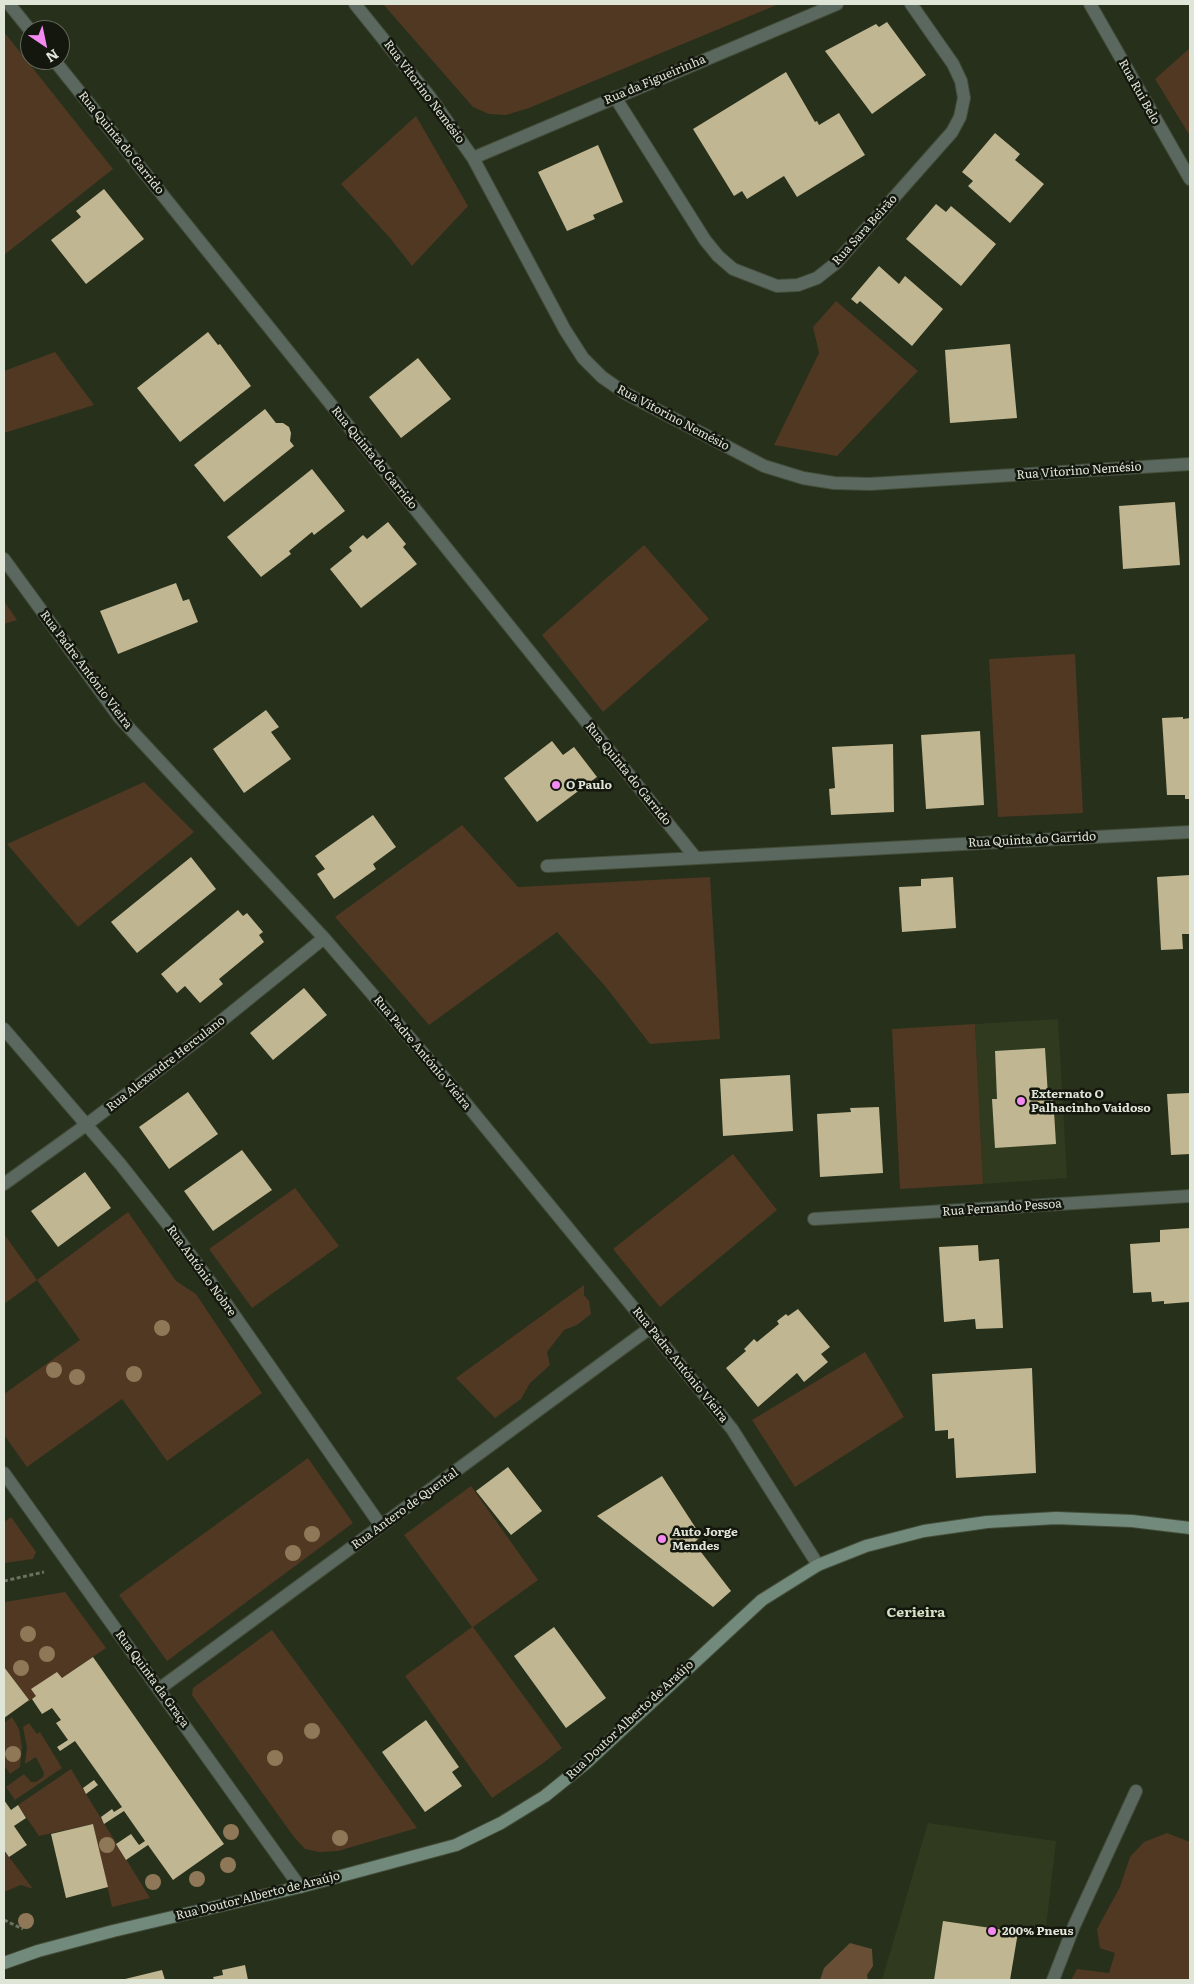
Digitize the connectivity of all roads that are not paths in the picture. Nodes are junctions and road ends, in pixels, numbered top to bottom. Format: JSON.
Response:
{"nodes":[{"id":1,"x":9,"y":4,"type":"edge"},
{"id":2,"x":355,"y":4,"type":"edge"},
{"id":3,"x":837,"y":4,"type":"edge"},
{"id":4,"x":911,"y":4,"type":"edge"},
{"id":5,"x":1090,"y":4,"type":"edge"},
{"id":6,"x":22,"y":20,"type":"edge"},
{"id":7,"x":62,"y":70,"type":"edge"},
{"id":8,"x":615,"y":97,"type":"junction"},
{"id":9,"x":473,"y":158,"type":"junction"},
{"id":10,"x":1190,"y":179,"type":"edge"},
{"id":11,"x":1190,"y":464,"type":"edge"},
{"id":12,"x":4,"y":559,"type":"edge"},
{"id":13,"x":1190,"y":832,"type":"edge"},
{"id":14,"x":695,"y":857,"type":"junction"},
{"id":15,"x":547,"y":866,"type":"dead end"},
{"id":16,"x":324,"y":938,"type":"junction"},
{"id":17,"x":4,"y":1029,"type":"edge"},
{"id":18,"x":86,"y":1125,"type":"junction"},
{"id":19,"x":4,"y":1184,"type":"edge"},
{"id":20,"x":1190,"y":1196,"type":"edge"},
{"id":21,"x":814,"y":1219,"type":"dead end"},
{"id":22,"x":650,"y":1328,"type":"junction"},
{"id":23,"x":4,"y":1473,"type":"edge"},
{"id":24,"x":381,"y":1526,"type":"junction"},
{"id":25,"x":1190,"y":1528,"type":"edge"},
{"id":26,"x":818,"y":1565,"type":"junction"},
{"id":27,"x":159,"y":1689,"type":"junction"},
{"id":28,"x":1136,"y":1791,"type":"dead end"},
{"id":29,"x":300,"y":1887,"type":"junction"},
{"id":30,"x":4,"y":1963,"type":"edge"},
{"id":31,"x":1053,"y":1980,"type":"edge"}],
"edges":[{"from":1,"to":6,"type":"street"},
{"from":2,"to":9,"type":"street","name":"Rua Vitorino Nemésio"},
{"from":3,"to":8,"type":"street","name":"Rua da Figueirinha"},
{"from":4,"to":8,"type":"street","name":"Rua Sara Beirão"},
{"from":5,"to":10,"type":"street","name":"Rua Rui Belo"},
{"from":7,"to":14,"type":"street","name":"Rua Quinta do Garrido"},
{"from":8,"to":9,"type":"street","name":"Rua da Figueirinha"},
{"from":9,"to":11,"type":"street","name":"Rua Vitorino Nemésio"},
{"from":12,"to":16,"type":"street","name":"Rua Padre António Vieira"},
{"from":13,"to":14,"type":"street","name":"Rua Quinta do Garrido"},
{"from":14,"to":15,"type":"street","name":"Rua Quinta do Garrido"},
{"from":16,"to":18,"type":"street","name":"Rua Alexandre Herculano"},
{"from":16,"to":22,"type":"street","name":"Rua Padre António Vieira"},
{"from":17,"to":18,"type":"street","name":"Rua António Nobre"},
{"from":18,"to":19,"type":"street","name":"Rua Alexandre Herculano"},
{"from":18,"to":24,"type":"street","name":"Rua António Nobre"},
{"from":20,"to":21,"type":"street","name":"Rua Fernando Pessoa"},
{"from":22,"to":24,"type":"street","name":"Rua Antero de Quental"},
{"from":22,"to":26,"type":"street","name":"Rua Padre António Vieira"},
{"from":23,"to":27,"type":"street","name":"Rua Quinta da Graça"},
{"from":24,"to":27,"type":"street","name":"Rua Antero de Quental"},
{"from":25,"to":26,"type":"main road","name":"Rua Doutor Alberto de Araújo"},
{"from":26,"to":29,"type":"main road","name":"Rua Doutor Alberto de Araújo"},
{"from":27,"to":29,"type":"street","name":"Rua Quinta da Graça"},
{"from":28,"to":31,"type":"street"},
{"from":29,"to":30,"type":"main road","name":"Rua Doutor Alberto de Araújo"}]}
